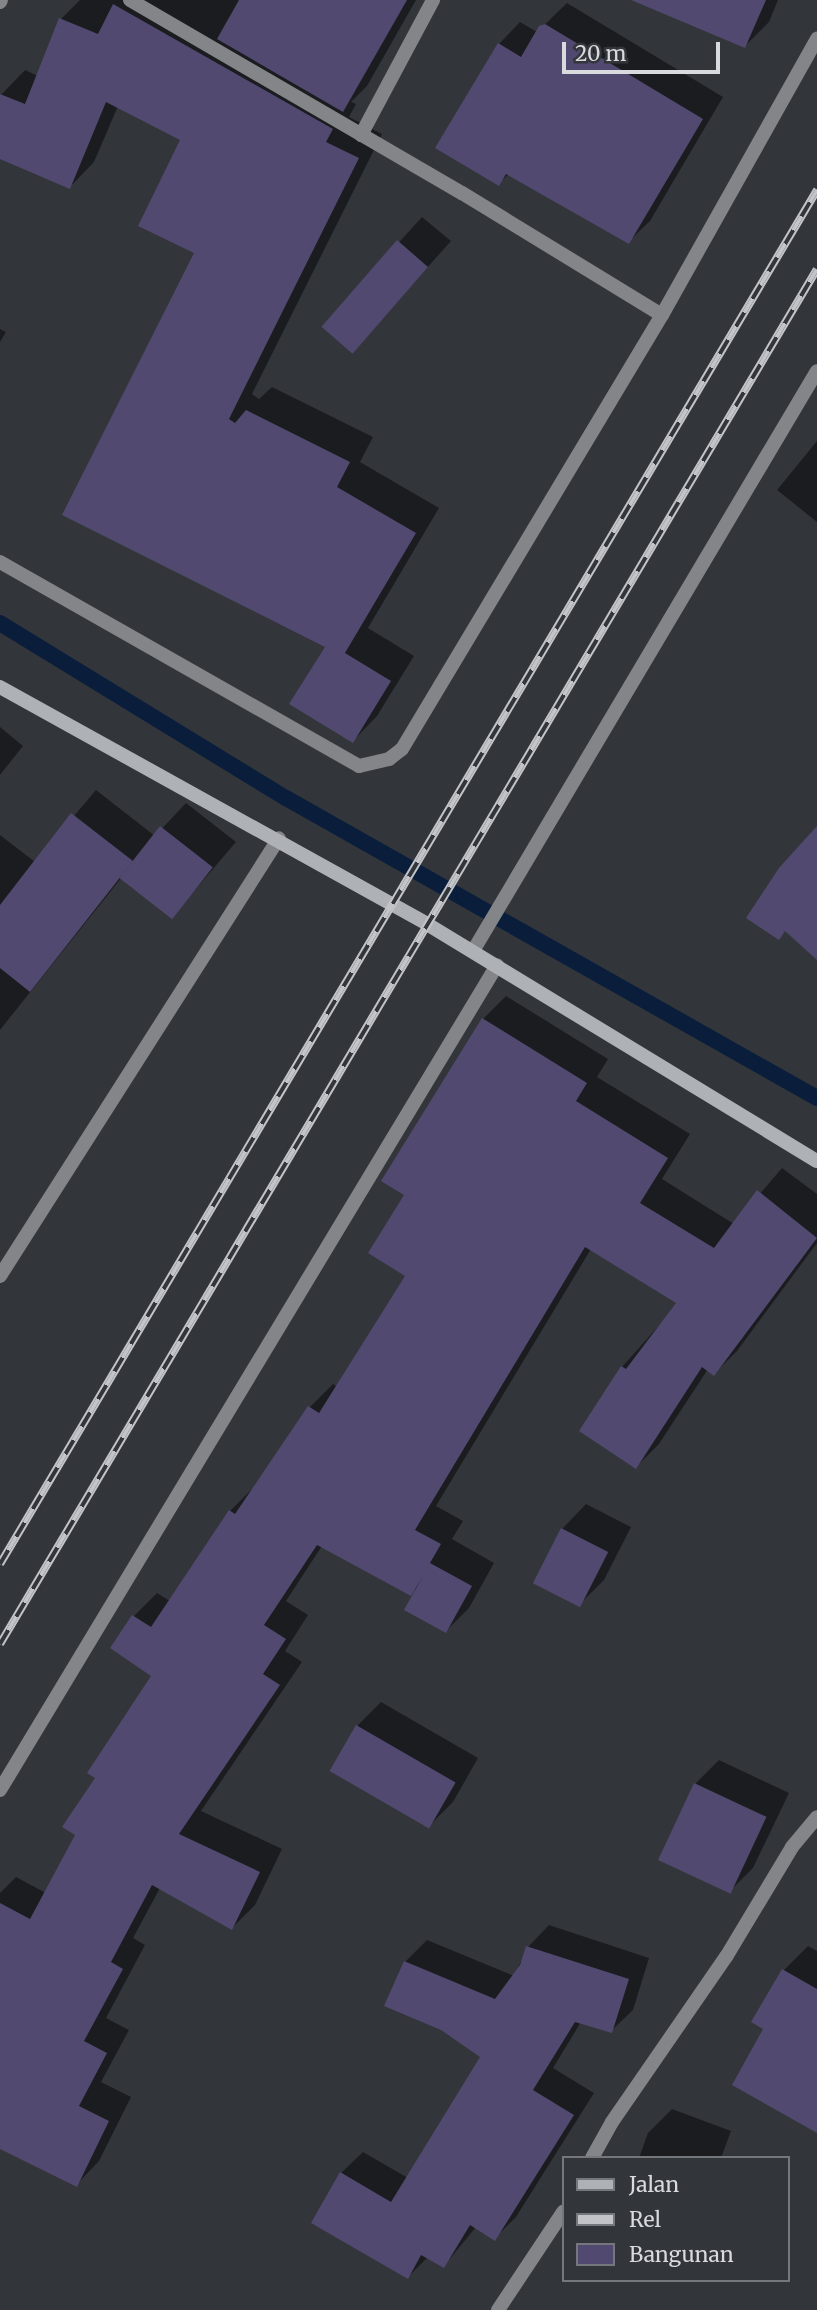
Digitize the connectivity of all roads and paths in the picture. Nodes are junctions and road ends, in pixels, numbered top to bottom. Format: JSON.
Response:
{"nodes":[{"id":1,"x":130,"y":0,"type":"edge"},
{"id":2,"x":433,"y":0,"type":"edge"},
{"id":3,"x":817,"y":39,"type":"edge"},
{"id":4,"x":361,"y":135,"type":"junction"},
{"id":5,"x":662,"y":315,"type":"junction"},
{"id":6,"x":817,"y":371,"type":"edge"},
{"id":7,"x":0,"y":562,"type":"edge"},
{"id":8,"x":0,"y":687,"type":"edge"},
{"id":9,"x":279,"y":838,"type":"junction"},
{"id":10,"x":473,"y":951,"type":"junction"},
{"id":11,"x":497,"y":965,"type":"junction"},
{"id":12,"x":817,"y":1161,"type":"edge"},
{"id":13,"x":0,"y":1276,"type":"edge"},
{"id":14,"x":0,"y":1790,"type":"edge"},
{"id":15,"x":817,"y":1817,"type":"edge"},
{"id":16,"x":593,"y":2156,"type":"edge"},
{"id":17,"x":562,"y":2214,"type":"edge"},
{"id":18,"x":498,"y":2310,"type":"edge"}],
"edges":[{"from":1,"to":4,"type":"street"},
{"from":2,"to":4,"type":"street"},
{"from":3,"to":5,"type":"street"},
{"from":4,"to":5,"type":"street"},
{"from":5,"to":7,"type":"street"},
{"from":6,"to":10,"type":"street"},
{"from":8,"to":9,"type":"main road"},
{"from":9,"to":10,"type":"main road"},
{"from":9,"to":13,"type":"street"},
{"from":10,"to":11,"type":"main road"},
{"from":11,"to":12,"type":"main road"},
{"from":11,"to":14,"type":"street"},
{"from":15,"to":16,"type":"street"},
{"from":17,"to":18,"type":"street"}]}
